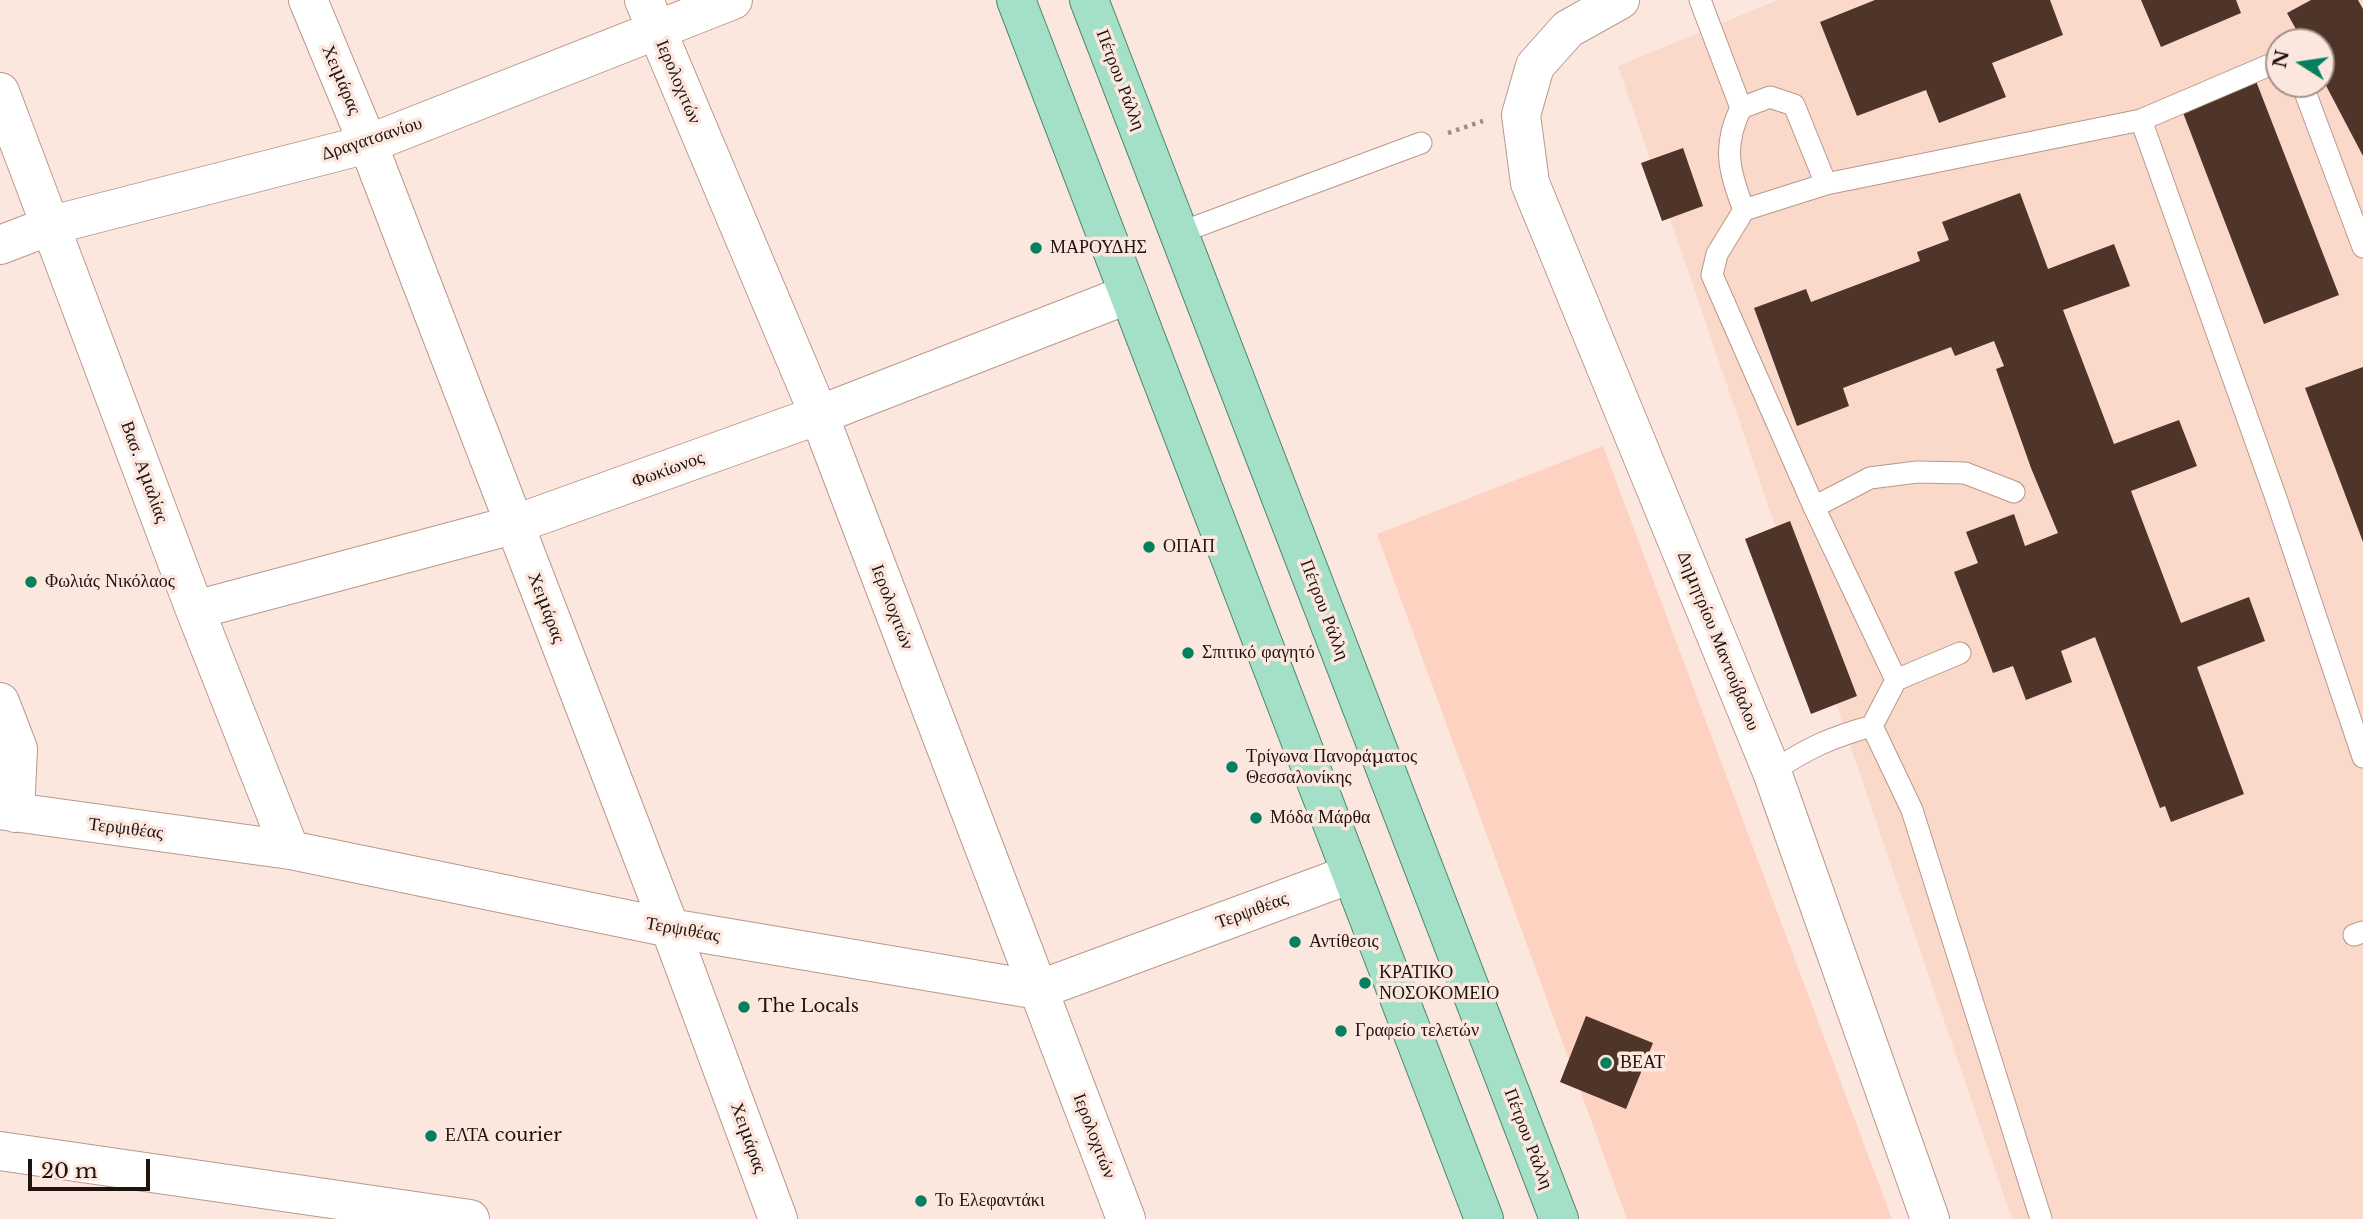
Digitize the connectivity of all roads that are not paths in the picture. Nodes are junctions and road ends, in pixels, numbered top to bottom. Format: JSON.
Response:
{"nodes":[{"id":1,"x":308,"y":0,"type":"edge"},
{"id":2,"x":733,"y":0,"type":"edge"},
{"id":3,"x":1016,"y":0,"type":"edge"},
{"id":4,"x":1089,"y":0,"type":"edge"},
{"id":5,"x":1620,"y":0,"type":"edge"},
{"id":6,"x":1700,"y":0,"type":"edge"},
{"id":7,"x":650,"y":15,"type":"edge"},
{"id":8,"x":2265,"y":67,"type":"edge"},
{"id":9,"x":0,"y":92,"type":"edge"},
{"id":10,"x":2307,"y":98,"type":"edge"},
{"id":11,"x":1741,"y":108,"type":"junction"},
{"id":12,"x":2141,"y":120,"type":"junction"},
{"id":13,"x":1421,"y":143,"type":"dead end"},
{"id":14,"x":368,"y":144,"type":"junction"},
{"id":15,"x":1826,"y":184,"type":"junction"},
{"id":16,"x":1744,"y":210,"type":"junction"},
{"id":17,"x":52,"y":225,"type":"junction"},
{"id":18,"x":1179,"y":233,"type":"junction"},
{"id":19,"x":0,"y":245,"type":"edge"},
{"id":20,"x":2363,"y":247,"type":"edge"},
{"id":21,"x":1129,"y":294,"type":"junction"},
{"id":22,"x":819,"y":415,"type":"junction"},
{"id":23,"x":2014,"y":492,"type":"dead end"},
{"id":24,"x":1814,"y":507,"type":"junction"},
{"id":25,"x":513,"y":525,"type":"junction"},
{"id":26,"x":195,"y":610,"type":"junction"},
{"id":27,"x":1960,"y":653,"type":"dead end"},
{"id":28,"x":1896,"y":680,"type":"junction"},
{"id":29,"x":0,"y":702,"type":"edge"},
{"id":30,"x":1872,"y":726,"type":"junction"},
{"id":31,"x":2363,"y":757,"type":"edge"},
{"id":32,"x":1772,"y":772,"type":"junction"},
{"id":33,"x":7,"y":812,"type":"edge"},
{"id":34,"x":290,"y":850,"type":"junction"},
{"id":35,"x":1352,"y":874,"type":"junction"},
{"id":36,"x":670,"y":928,"type":"junction"},
{"id":37,"x":1038,"y":990,"type":"junction"},
{"id":38,"x":0,"y":1151,"type":"edge"},
{"id":39,"x":470,"y":1219,"type":"edge"},
{"id":40,"x":778,"y":1219,"type":"edge"},
{"id":41,"x":1126,"y":1219,"type":"edge"},
{"id":42,"x":1483,"y":1219,"type":"edge"},
{"id":43,"x":1559,"y":1219,"type":"edge"},
{"id":44,"x":1930,"y":1219,"type":"edge"},
{"id":45,"x":2041,"y":1219,"type":"edge"}],
"edges":[{"from":1,"to":14,"type":"street","name":"Χειμάρας"},
{"from":2,"to":7,"type":"street","name":"Δραγατσανίου"},
{"from":3,"to":21,"type":"main road"},
{"from":4,"to":18,"type":"main road","name":"Πέτρου Ράλλη"},
{"from":5,"to":32,"type":"street","name":"Δημητρίου Μαντούβαλου"},
{"from":6,"to":11,"type":"lane"},
{"from":7,"to":14,"type":"street","name":"Δραγατσανίου"},
{"from":7,"to":22,"type":"street","name":"Ιερολοχιτών"},
{"from":8,"to":12,"type":"lane"},
{"from":9,"to":17,"type":"street","name":"Βασ. Αμαλίας"},
{"from":10,"to":20,"type":"lane"},
{"from":11,"to":15,"type":"lane"},
{"from":11,"to":16,"type":"lane"},
{"from":12,"to":15,"type":"lane"},
{"from":12,"to":31,"type":"lane"},
{"from":13,"to":18,"type":"lane"},
{"from":14,"to":17,"type":"street","name":"Δραγατσανίου"},
{"from":14,"to":25,"type":"street","name":"Χειμάρας"},
{"from":15,"to":16,"type":"lane"},
{"from":16,"to":24,"type":"lane"},
{"from":17,"to":19,"type":"street","name":"Δραγατσανίου"},
{"from":17,"to":26,"type":"street","name":"Βασ. Αμαλίας"},
{"from":18,"to":43,"type":"main road","name":"Πέτρου Ράλλη"},
{"from":21,"to":22,"type":"street","name":"Φωκίωνος"},
{"from":21,"to":35,"type":"main road"},
{"from":22,"to":25,"type":"street","name":"Φωκίωνος"},
{"from":22,"to":37,"type":"street","name":"Ιερολοχιτών"},
{"from":23,"to":24,"type":"lane"},
{"from":24,"to":28,"type":"lane"},
{"from":25,"to":26,"type":"street","name":"Φωκίωνος"},
{"from":25,"to":36,"type":"street","name":"Χειμάρας"},
{"from":26,"to":34,"type":"street","name":"Βασ. Αμαλίας"},
{"from":27,"to":28,"type":"lane"},
{"from":28,"to":30,"type":"lane"},
{"from":29,"to":33,"type":"street"},
{"from":30,"to":32,"type":"lane"},
{"from":30,"to":45,"type":"lane"},
{"from":32,"to":44,"type":"street","name":"Δημητρίου Μαντούβαλου"},
{"from":33,"to":34,"type":"street","name":"Τερψιθέας"},
{"from":34,"to":36,"type":"street","name":"Τερψιθέας"},
{"from":35,"to":37,"type":"street","name":"Τερψιθέας"},
{"from":35,"to":42,"type":"main road"},
{"from":36,"to":37,"type":"street","name":"Τερψιθέας"},
{"from":36,"to":40,"type":"street","name":"Χειμάρας"},
{"from":37,"to":41,"type":"street","name":"Ιερολοχιτών"},
{"from":38,"to":39,"type":"street"}]}
